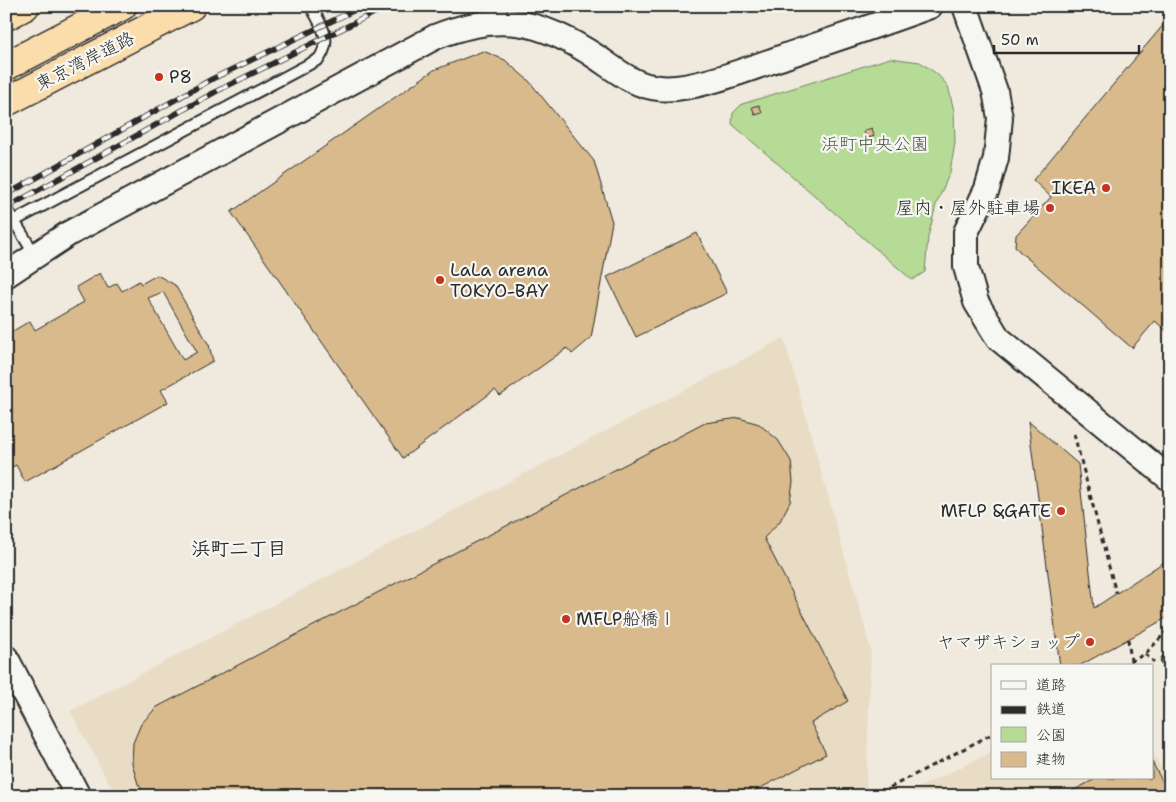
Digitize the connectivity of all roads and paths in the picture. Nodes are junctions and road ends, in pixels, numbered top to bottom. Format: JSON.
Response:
{"nodes":[{"id":1,"x":25,"y":6,"type":"edge"},
{"id":2,"x":122,"y":6,"type":"edge"},
{"id":3,"x":191,"y":6,"type":"edge"},
{"id":4,"x":312,"y":6,"type":"edge"},
{"id":5,"x":930,"y":6,"type":"edge"},
{"id":6,"x":965,"y":6,"type":"edge"},
{"id":7,"x":6,"y":16,"type":"edge"},
{"id":8,"x":6,"y":66,"type":"edge"},
{"id":9,"x":6,"y":102,"type":"edge"},
{"id":10,"x":6,"y":208,"type":"edge"},
{"id":11,"x":14,"y":221,"type":"junction"},
{"id":12,"x":35,"y":255,"type":"junction"},
{"id":13,"x":6,"y":275,"type":"edge"},
{"id":14,"x":1074,"y":434,"type":"dead end"},
{"id":15,"x":1170,"y":479,"type":"edge"},
{"id":16,"x":1116,"y":593,"type":"dead end"},
{"id":17,"x":1170,"y":628,"type":"edge"},
{"id":18,"x":1128,"y":639,"type":"dead end"},
{"id":19,"x":6,"y":658,"type":"edge"},
{"id":20,"x":1131,"y":661,"type":"junction"},
{"id":21,"x":1126,"y":664,"type":"edge"},
{"id":22,"x":991,"y":735,"type":"edge"},
{"id":23,"x":78,"y":796,"type":"edge"},
{"id":24,"x":874,"y":796,"type":"edge"}],
"edges":[{"from":1,"to":7,"type":"highway"},
{"from":2,"to":8,"type":"highway"},
{"from":3,"to":9,"type":"highway","name":"東京湾岸道路"},
{"from":4,"to":11,"type":"lane"},
{"from":5,"to":12,"type":"street"},
{"from":6,"to":15,"type":"street"},
{"from":10,"to":11,"type":"lane"},
{"from":11,"to":12,"type":"lane"},
{"from":12,"to":13,"type":"street"},
{"from":14,"to":16,"type":"path"},
{"from":17,"to":20,"type":"path"},
{"from":18,"to":20,"type":"path"},
{"from":19,"to":23,"type":"street"},
{"from":20,"to":21,"type":"path"},
{"from":22,"to":24,"type":"path"}]}
